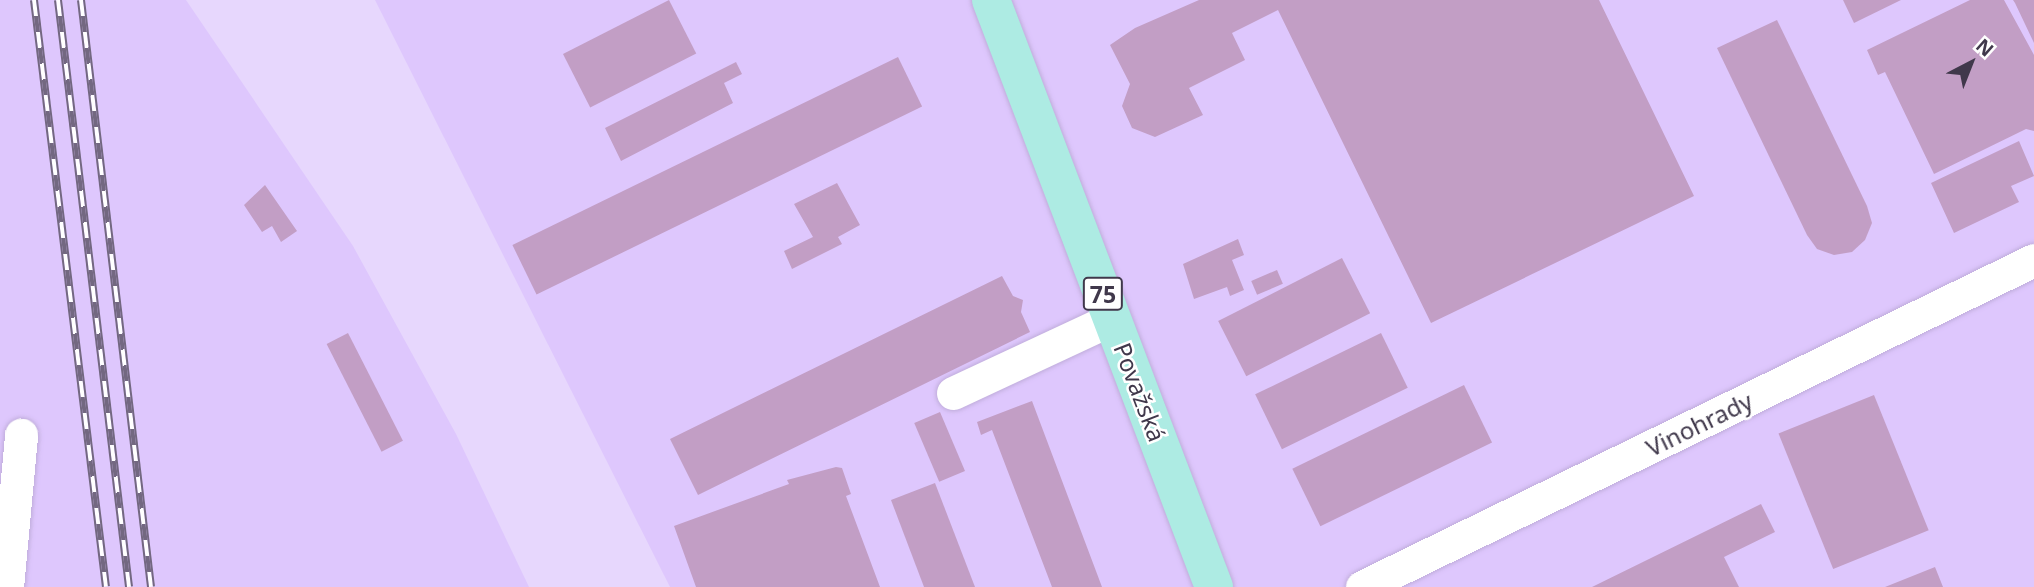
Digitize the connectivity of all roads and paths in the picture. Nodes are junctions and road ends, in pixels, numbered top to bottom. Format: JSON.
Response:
{"nodes":[{"id":1,"x":992,"y":0,"type":"edge"},
{"id":2,"x":2034,"y":260,"type":"edge"},
{"id":3,"x":1112,"y":319,"type":"junction"},
{"id":4,"x":953,"y":393,"type":"dead end"},
{"id":5,"x":21,"y":435,"type":"dead end"},
{"id":6,"x":7,"y":587,"type":"edge"},
{"id":7,"x":1214,"y":587,"type":"edge"},
{"id":8,"x":1363,"y":587,"type":"edge"}],
"edges":[{"from":1,"to":3,"type":"main road","name":"Považská","number":"75"},
{"from":2,"to":8,"type":"street","name":"Vinohrady"},
{"from":3,"to":4,"type":"street"},
{"from":3,"to":7,"type":"main road","name":"Považská","number":"75"},
{"from":5,"to":6,"type":"street"}]}
